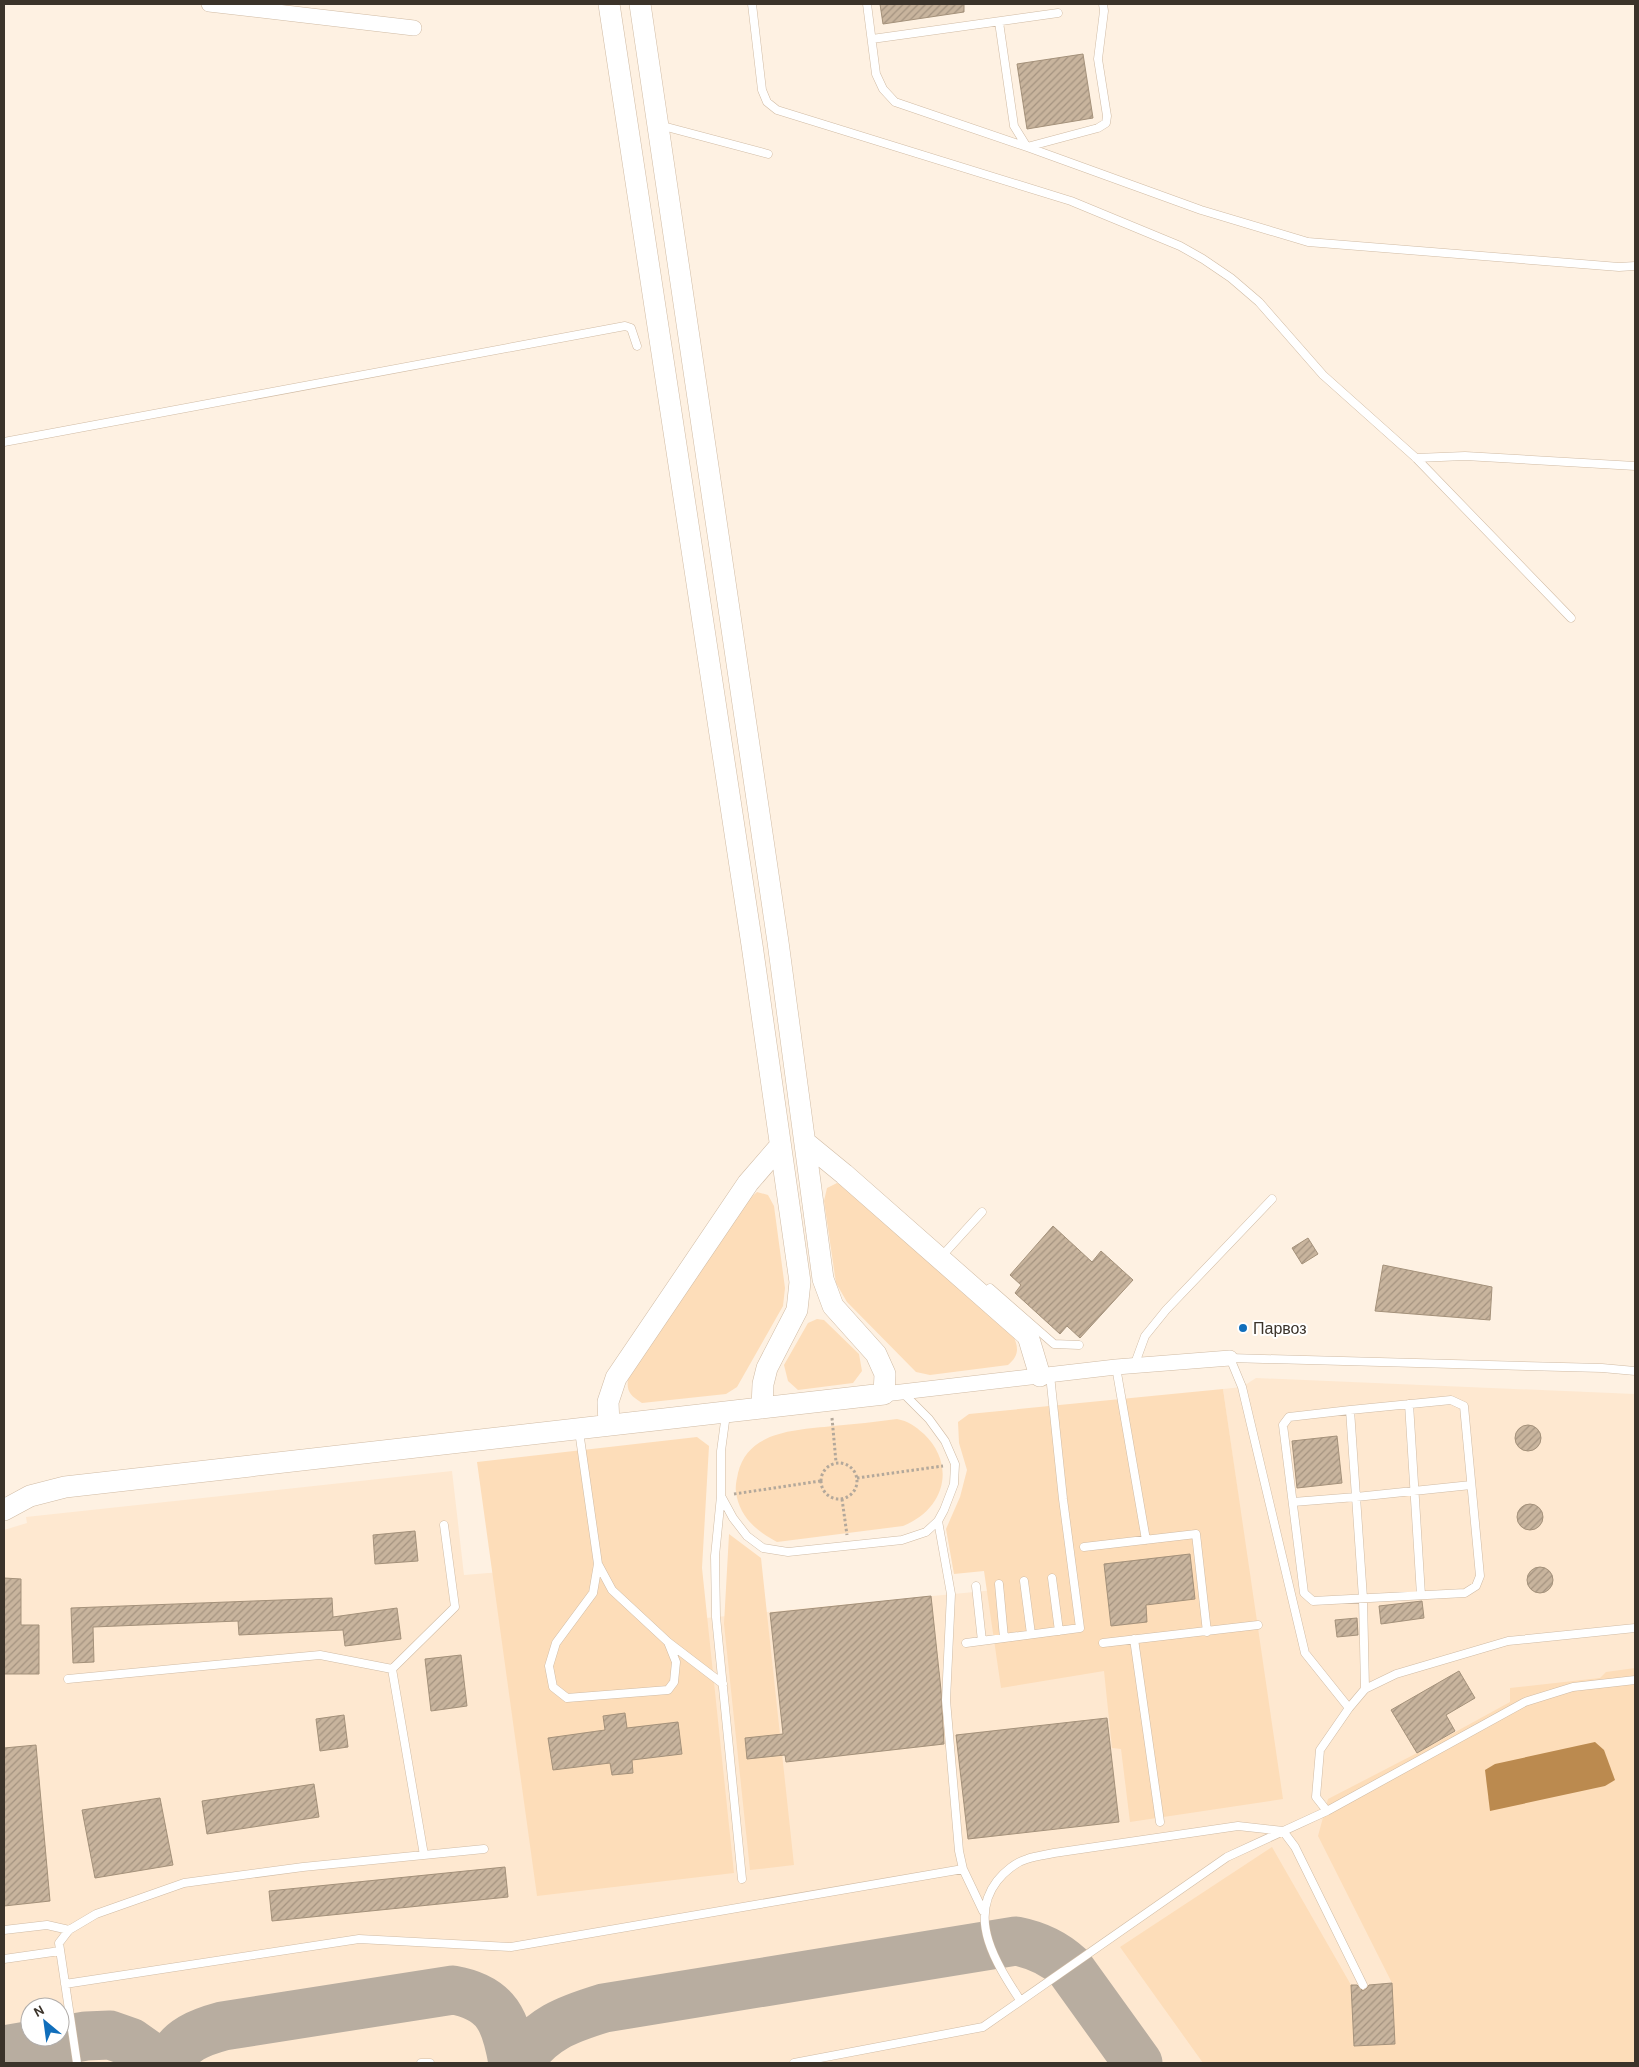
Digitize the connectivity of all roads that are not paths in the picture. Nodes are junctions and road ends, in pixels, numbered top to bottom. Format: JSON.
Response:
{"nodes":[{"id":1,"x":209,"y":4,"type":"edge"},
{"id":2,"x":609,"y":4,"type":"edge"},
{"id":3,"x":640,"y":4,"type":"edge"},
{"id":4,"x":752,"y":4,"type":"edge"},
{"id":5,"x":867,"y":4,"type":"edge"},
{"id":6,"x":1103,"y":4,"type":"edge"},
{"id":7,"x":1058,"y":14,"type":"dead end"},
{"id":8,"x":999,"y":22,"type":"junction"},
{"id":9,"x":414,"y":28,"type":"dead end"},
{"id":10,"x":872,"y":39,"type":"junction"},
{"id":11,"x":657,"y":124,"type":"junction"},
{"id":12,"x":1027,"y":147,"type":"junction"},
{"id":13,"x":768,"y":154,"type":"dead end"},
{"id":14,"x":1635,"y":266,"type":"edge"},
{"id":15,"x":637,"y":346,"type":"dead end"},
{"id":16,"x":4,"y":442,"type":"edge"},
{"id":17,"x":1416,"y":458,"type":"junction"},
{"id":18,"x":1635,"y":466,"type":"edge"},
{"id":19,"x":1571,"y":618,"type":"dead end"},
{"id":20,"x":805,"y":1142,"type":"junction"},
{"id":21,"x":780,"y":1146,"type":"junction"},
{"id":22,"x":1272,"y":1199,"type":"dead end"},
{"id":23,"x":982,"y":1212,"type":"dead end"},
{"id":24,"x":940,"y":1258,"type":"junction"},
{"id":25,"x":982,"y":1281,"type":"dead end"},
{"id":26,"x":1080,"y":1345,"type":"dead end"},
{"id":27,"x":1230,"y":1358,"type":"junction"},
{"id":28,"x":1134,"y":1366,"type":"junction"},
{"id":29,"x":1116,"y":1367,"type":"junction"},
{"id":30,"x":1635,"y":1371,"type":"edge"},
{"id":31,"x":1045,"y":1375,"type":"junction"},
{"id":32,"x":893,"y":1393,"type":"junction"},
{"id":33,"x":1409,"y":1404,"type":"junction"},
{"id":34,"x":762,"y":1408,"type":"junction"},
{"id":35,"x":1350,"y":1410,"type":"junction"},
{"id":36,"x":726,"y":1412,"type":"junction"},
{"id":37,"x":609,"y":1425,"type":"junction"},
{"id":38,"x":579,"y":1429,"type":"junction"},
{"id":39,"x":1471,"y":1485,"type":"junction"},
{"id":40,"x":1415,"y":1491,"type":"junction"},
{"id":41,"x":721,"y":1496,"type":"junction"},
{"id":42,"x":1356,"y":1497,"type":"junction"},
{"id":43,"x":1293,"y":1502,"type":"junction"},
{"id":44,"x":4,"y":1510,"type":"edge"},
{"id":45,"x":938,"y":1521,"type":"junction"},
{"id":46,"x":444,"y":1525,"type":"dead end"},
{"id":47,"x":1146,"y":1540,"type":"junction"},
{"id":48,"x":1084,"y":1547,"type":"dead end"},
{"id":49,"x":598,"y":1564,"type":"junction"},
{"id":50,"x":1052,"y":1578,"type":"dead end"},
{"id":51,"x":1024,"y":1581,"type":"dead end"},
{"id":52,"x":999,"y":1584,"type":"dead end"},
{"id":53,"x":976,"y":1586,"type":"dead end"},
{"id":54,"x":1421,"y":1595,"type":"junction"},
{"id":55,"x":1364,"y":1598,"type":"junction"},
{"id":56,"x":1258,"y":1625,"type":"dead end"},
{"id":57,"x":1635,"y":1628,"type":"edge"},
{"id":58,"x":1059,"y":1631,"type":"junction"},
{"id":59,"x":1208,"y":1632,"type":"junction"},
{"id":60,"x":1031,"y":1634,"type":"junction"},
{"id":61,"x":1004,"y":1638,"type":"junction"},
{"id":62,"x":1134,"y":1639,"type":"junction"},
{"id":63,"x":982,"y":1640,"type":"junction"},
{"id":64,"x":668,"y":1642,"type":"junction"},
{"id":65,"x":966,"y":1643,"type":"dead end"},
{"id":66,"x":1103,"y":1643,"type":"dead end"},
{"id":67,"x":392,"y":1669,"type":"junction"},
{"id":68,"x":68,"y":1678,"type":"dead end"},
{"id":69,"x":1635,"y":1680,"type":"edge"},
{"id":70,"x":723,"y":1684,"type":"junction"},
{"id":71,"x":1365,"y":1689,"type":"junction"},
{"id":72,"x":1349,"y":1708,"type":"junction"},
{"id":73,"x":1327,"y":1811,"type":"junction"},
{"id":74,"x":1160,"y":1822,"type":"dead end"},
{"id":75,"x":1283,"y":1831,"type":"junction"},
{"id":76,"x":484,"y":1849,"type":"dead end"},
{"id":77,"x":424,"y":1855,"type":"junction"},
{"id":78,"x":963,"y":1869,"type":"junction"},
{"id":79,"x":742,"y":1879,"type":"dead end"},
{"id":80,"x":983,"y":1911,"type":"junction"},
{"id":81,"x":4,"y":1930,"type":"edge"},
{"id":82,"x":69,"y":1930,"type":"junction"},
{"id":83,"x":60,"y":1951,"type":"junction"},
{"id":84,"x":4,"y":1959,"type":"edge"},
{"id":85,"x":65,"y":1984,"type":"junction"},
{"id":86,"x":1363,"y":1985,"type":"dead end"},
{"id":87,"x":1020,"y":2000,"type":"junction"},
{"id":88,"x":77,"y":2063,"type":"edge"},
{"id":89,"x":421,"y":2063,"type":"edge"},
{"id":90,"x":430,"y":2063,"type":"edge"},
{"id":91,"x":794,"y":2063,"type":"edge"}],
"edges":[{"from":1,"to":9,"type":"street"},
{"from":2,"to":21,"type":"street"},
{"from":3,"to":11,"type":"street"},
{"from":4,"to":17,"type":"lane"},
{"from":5,"to":10,"type":"lane"},
{"from":6,"to":12,"type":"lane"},
{"from":7,"to":8,"type":"lane"},
{"from":8,"to":10,"type":"lane"},
{"from":8,"to":12,"type":"lane"},
{"from":10,"to":12,"type":"lane"},
{"from":11,"to":13,"type":"lane"},
{"from":11,"to":20,"type":"street"},
{"from":12,"to":14,"type":"lane"},
{"from":15,"to":16,"type":"lane"},
{"from":17,"to":18,"type":"lane"},
{"from":17,"to":19,"type":"lane"},
{"from":20,"to":24,"type":"street"},
{"from":20,"to":32,"type":"street"},
{"from":21,"to":34,"type":"street"},
{"from":21,"to":37,"type":"street"},
{"from":22,"to":28,"type":"lane"},
{"from":23,"to":24,"type":"lane"},
{"from":24,"to":31,"type":"street"},
{"from":25,"to":26,"type":"lane"},
{"from":27,"to":28,"type":"street"},
{"from":27,"to":30,"type":"lane"},
{"from":27,"to":72,"type":"lane"},
{"from":28,"to":29,"type":"street"},
{"from":29,"to":31,"type":"street"},
{"from":29,"to":47,"type":"lane"},
{"from":31,"to":32,"type":"street"},
{"from":31,"to":58,"type":"lane"},
{"from":32,"to":34,"type":"street"},
{"from":32,"to":45,"type":"lane"},
{"from":33,"to":35,"type":"lane"},
{"from":33,"to":39,"type":"lane"},
{"from":33,"to":40,"type":"lane"},
{"from":34,"to":36,"type":"street"},
{"from":35,"to":42,"type":"lane"},
{"from":35,"to":43,"type":"lane"},
{"from":36,"to":37,"type":"street"},
{"from":36,"to":41,"type":"lane"},
{"from":37,"to":38,"type":"street"},
{"from":38,"to":44,"type":"street"},
{"from":38,"to":49,"type":"lane"},
{"from":39,"to":40,"type":"lane"},
{"from":39,"to":54,"type":"lane"},
{"from":40,"to":42,"type":"lane"},
{"from":40,"to":54,"type":"lane"},
{"from":41,"to":45,"type":"lane"},
{"from":41,"to":70,"type":"lane"},
{"from":42,"to":43,"type":"lane"},
{"from":42,"to":55,"type":"lane"},
{"from":43,"to":55,"type":"lane"},
{"from":45,"to":78,"type":"lane"},
{"from":46,"to":67,"type":"lane"},
{"from":47,"to":48,"type":"lane"},
{"from":47,"to":59,"type":"lane"},
{"from":49,"to":64,"type":"lane"},
{"from":49,"to":64,"type":"lane"},
{"from":50,"to":58,"type":"lane"},
{"from":51,"to":60,"type":"lane"},
{"from":52,"to":61,"type":"lane"},
{"from":53,"to":63,"type":"lane"},
{"from":54,"to":55,"type":"lane"},
{"from":55,"to":71,"type":"lane"},
{"from":56,"to":59,"type":"lane"},
{"from":57,"to":71,"type":"lane"},
{"from":58,"to":60,"type":"lane"},
{"from":59,"to":62,"type":"lane"},
{"from":60,"to":61,"type":"lane"},
{"from":61,"to":63,"type":"lane"},
{"from":62,"to":66,"type":"lane"},
{"from":62,"to":74,"type":"lane"},
{"from":63,"to":65,"type":"lane"},
{"from":64,"to":70,"type":"lane"},
{"from":67,"to":68,"type":"lane"},
{"from":67,"to":77,"type":"lane"},
{"from":69,"to":73,"type":"lane"},
{"from":70,"to":79,"type":"lane"},
{"from":71,"to":72,"type":"lane"},
{"from":72,"to":73,"type":"lane"},
{"from":73,"to":75,"type":"lane"},
{"from":75,"to":80,"type":"lane"},
{"from":75,"to":86,"type":"lane"},
{"from":75,"to":87,"type":"lane"},
{"from":76,"to":77,"type":"lane"},
{"from":77,"to":82,"type":"lane"},
{"from":78,"to":80,"type":"lane"},
{"from":78,"to":85,"type":"lane"},
{"from":80,"to":87,"type":"lane"},
{"from":81,"to":82,"type":"lane"},
{"from":82,"to":83,"type":"lane"},
{"from":83,"to":84,"type":"lane"},
{"from":83,"to":85,"type":"lane"},
{"from":85,"to":88,"type":"lane"},
{"from":87,"to":91,"type":"lane"},
{"from":89,"to":90,"type":"lane"}]}
